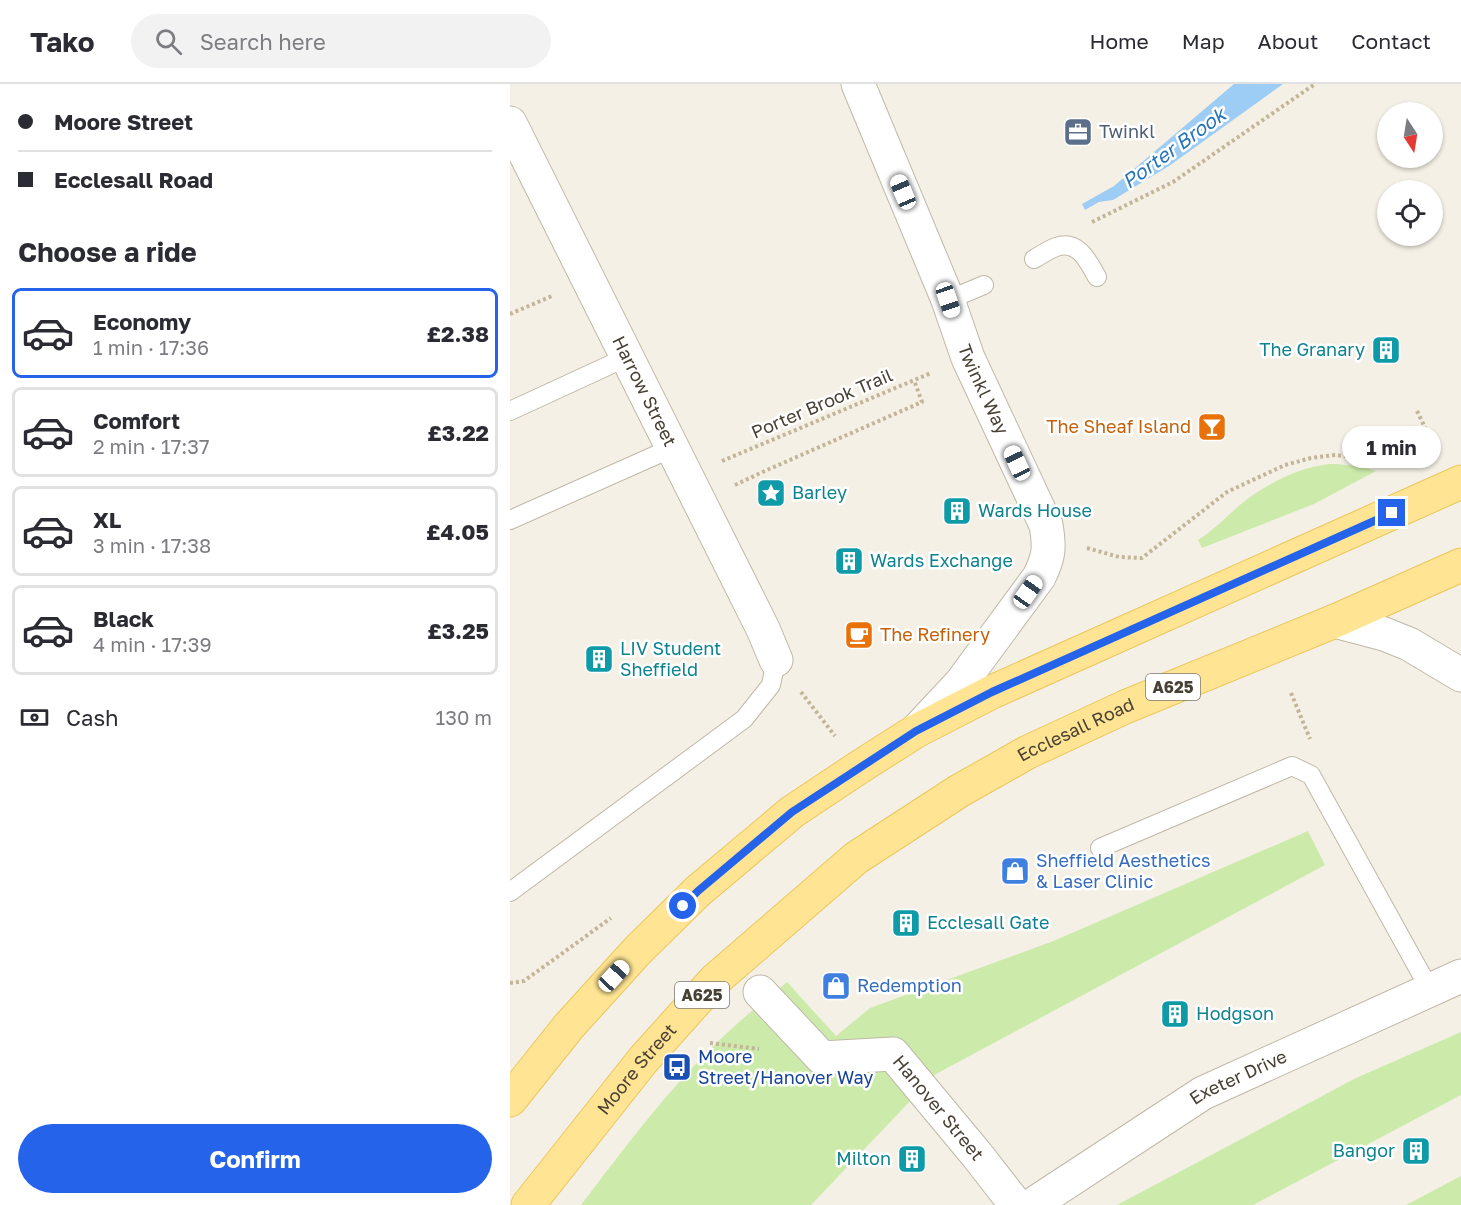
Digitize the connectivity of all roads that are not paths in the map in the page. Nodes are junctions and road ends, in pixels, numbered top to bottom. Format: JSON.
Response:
{"nodes":[{"id":1,"x":858,"y":84,"type":"edge"},
{"id":2,"x":510,"y":123,"type":"edge"},
{"id":3,"x":1035,"y":259,"type":"dead end"},
{"id":4,"x":1097,"y":277,"type":"dead end"},
{"id":5,"x":984,"y":285,"type":"dead end"},
{"id":6,"x":948,"y":300,"type":"junction"},
{"id":7,"x":627,"y":357,"type":"junction"},
{"id":8,"x":510,"y":411,"type":"edge"},
{"id":9,"x":679,"y":462,"type":"junction"},
{"id":10,"x":1461,"y":482,"type":"edge"},
{"id":11,"x":510,"y":520,"type":"edge"},
{"id":12,"x":1461,"y":565,"type":"edge"},
{"id":13,"x":1335,"y":621,"type":"junction"},
{"id":14,"x":776,"y":660,"type":"joint"},
{"id":15,"x":1461,"y":675,"type":"edge"},
{"id":16,"x":916,"y":731,"type":"junction"},
{"id":17,"x":897,"y":831,"type":"joint"},
{"id":18,"x":1100,"y":848,"type":"dead end"},
{"id":19,"x":510,"y":892,"type":"edge"},
{"id":20,"x":1461,"y":976,"type":"edge"},
{"id":21,"x":1430,"y":990,"type":"junction"},
{"id":22,"x":760,"y":992,"type":"dead end"},
{"id":23,"x":510,"y":1100,"type":"edge"},
{"id":24,"x":528,"y":1205,"type":"edge"},
{"id":25,"x":1016,"y":1205,"type":"edge"},
{"id":26,"x":1032,"y":1205,"type":"edge"}],
"edges":[{"from":1,"to":6,"type":"street","name":"Twinkl Way"},
{"from":2,"to":7,"type":"street","name":"Harrow Street"},
{"from":3,"to":4,"type":"lane"},
{"from":5,"to":6,"type":"lane"},
{"from":6,"to":16,"type":"street","name":"Twinkl Way"},
{"from":7,"to":8,"type":"lane"},
{"from":7,"to":9,"type":"street","name":"Harrow Street"},
{"from":9,"to":11,"type":"lane"},
{"from":9,"to":14,"type":"street","name":"Harrow Street"},
{"from":10,"to":16,"type":"main road"},
{"from":12,"to":13,"type":"main road","name":"Ecclesall Road","number":"A625"},
{"from":13,"to":15,"type":"street"},
{"from":13,"to":17,"type":"main road","name":"Ecclesall Road","number":"A625"},
{"from":14,"to":19,"type":"lane"},
{"from":16,"to":23,"type":"main road"},
{"from":17,"to":24,"type":"main road","name":"Moore Street","number":"A625"},
{"from":18,"to":21,"type":"lane"},
{"from":20,"to":21,"type":"street","name":"Exeter Drive"},
{"from":21,"to":26,"type":"street","name":"Exeter Drive"},
{"from":22,"to":25,"type":"street","name":"Hanover Street"}]}
